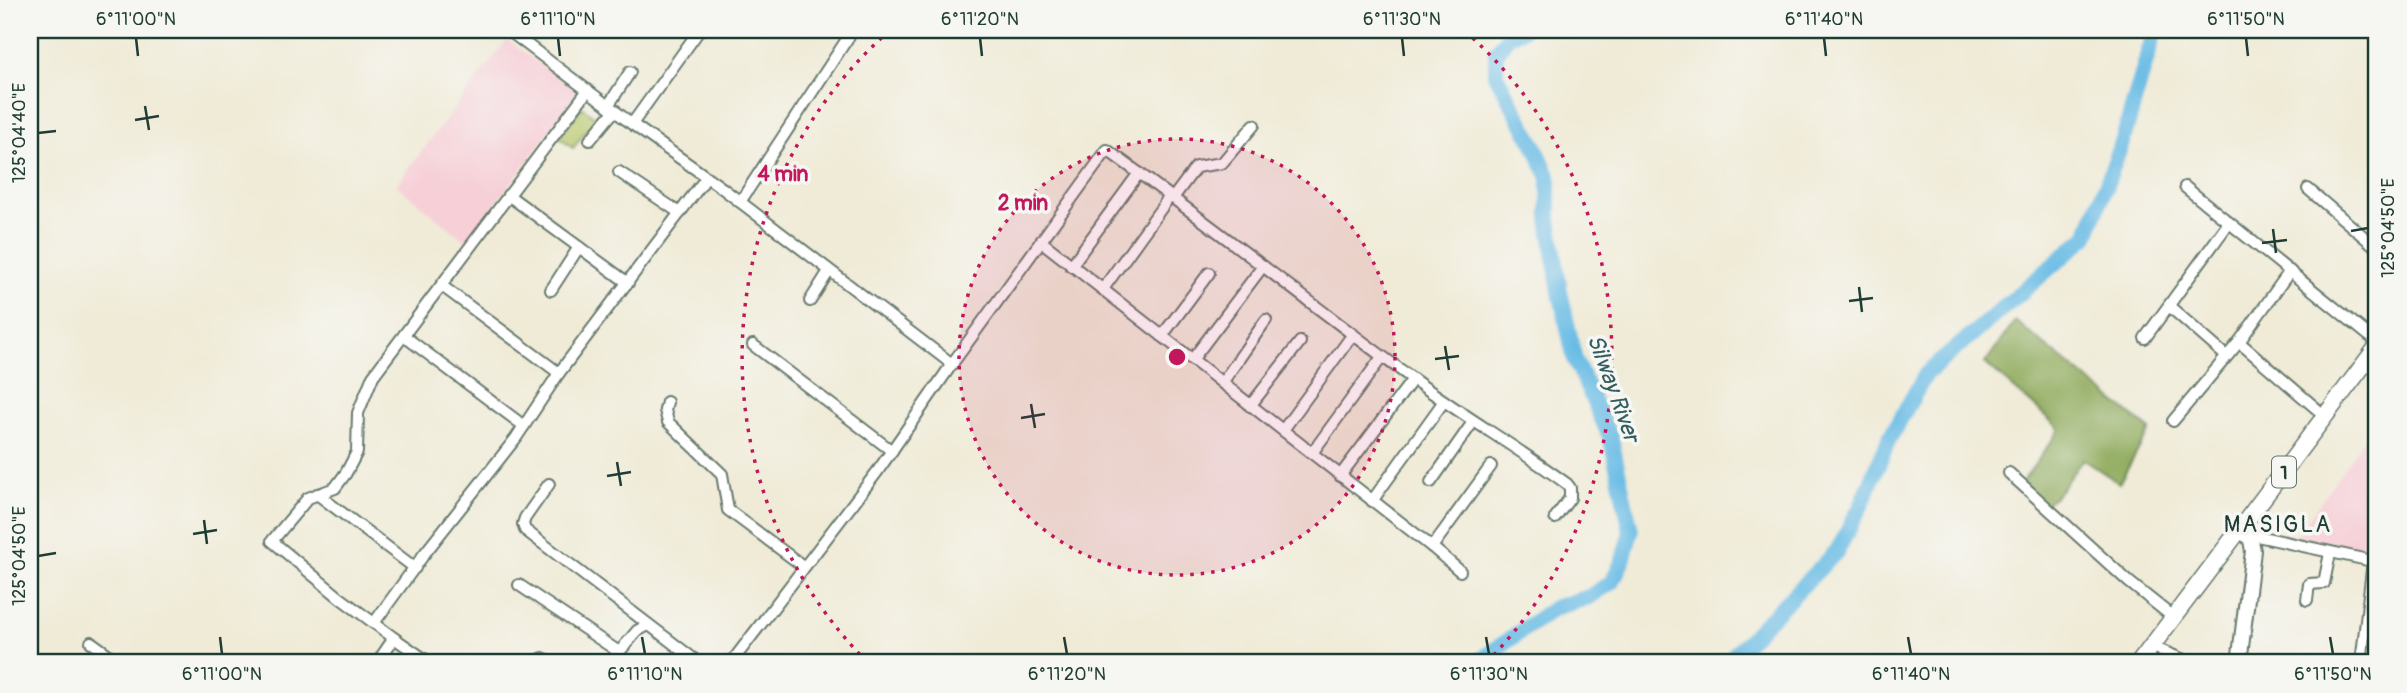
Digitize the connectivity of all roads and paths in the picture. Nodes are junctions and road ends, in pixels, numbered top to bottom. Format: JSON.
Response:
{"nodes":[{"id":1,"x":508,"y":30,"type":"edge"},
{"id":2,"x":853,"y":30,"type":"edge"},
{"id":3,"x":698,"y":32,"type":"edge"},
{"id":4,"x":630,"y":72,"type":"dead end"},
{"id":5,"x":588,"y":90,"type":"junction"},
{"id":6,"x":611,"y":108,"type":"junction"},
{"id":7,"x":632,"y":124,"type":"junction"},
{"id":8,"x":1254,"y":125,"type":"dead end"},
{"id":9,"x":590,"y":140,"type":"dead end"},
{"id":10,"x":619,"y":172,"type":"dead end"},
{"id":11,"x":1139,"y":173,"type":"junction"},
{"id":12,"x":706,"y":178,"type":"junction"},
{"id":13,"x":2185,"y":187,"type":"dead end"},
{"id":14,"x":2308,"y":189,"type":"dead end"},
{"id":15,"x":508,"y":195,"type":"junction"},
{"id":16,"x":1172,"y":197,"type":"junction"},
{"id":17,"x":740,"y":202,"type":"junction"},
{"id":18,"x":680,"y":213,"type":"junction"},
{"id":19,"x":2228,"y":224,"type":"junction"},
{"id":20,"x":1042,"y":242,"type":"junction"},
{"id":21,"x":579,"y":247,"type":"junction"},
{"id":22,"x":2377,"y":248,"type":"edge"},
{"id":23,"x":1071,"y":266,"type":"junction"},
{"id":24,"x":1263,"y":266,"type":"junction"},
{"id":25,"x":829,"y":271,"type":"junction"},
{"id":26,"x":2290,"y":271,"type":"junction"},
{"id":27,"x":1209,"y":273,"type":"dead end"},
{"id":28,"x":628,"y":283,"type":"junction"},
{"id":29,"x":442,"y":286,"type":"junction"},
{"id":30,"x":1102,"y":289,"type":"junction"},
{"id":31,"x":551,"y":290,"type":"dead end"},
{"id":32,"x":810,"y":301,"type":"dead end"},
{"id":33,"x":2169,"y":306,"type":"junction"},
{"id":34,"x":1266,"y":320,"type":"dead end"},
{"id":35,"x":1353,"y":334,"type":"junction"},
{"id":36,"x":404,"y":336,"type":"junction"},
{"id":37,"x":1162,"y":336,"type":"junction"},
{"id":38,"x":2145,"y":338,"type":"dead end"},
{"id":39,"x":1300,"y":342,"type":"dead end"},
{"id":40,"x":2239,"y":342,"type":"junction"},
{"id":41,"x":2377,"y":344,"type":"edge"},
{"id":42,"x":752,"y":345,"type":"dead end"},
{"id":43,"x":1382,"y":356,"type":"junction"},
{"id":44,"x":2226,"y":356,"type":"junction"},
{"id":45,"x":1192,"y":360,"type":"junction"},
{"id":46,"x":2377,"y":363,"type":"edge"},
{"id":47,"x":952,"y":364,"type":"junction"},
{"id":48,"x":559,"y":373,"type":"junction"},
{"id":49,"x":1413,"y":379,"type":"junction"},
{"id":50,"x":1222,"y":383,"type":"junction"},
{"id":51,"x":1444,"y":401,"type":"junction"},
{"id":52,"x":667,"y":402,"type":"dead end"},
{"id":53,"x":1250,"y":406,"type":"junction"},
{"id":54,"x":2325,"y":416,"type":"junction"},
{"id":55,"x":2173,"y":421,"type":"dead end"},
{"id":56,"x":1473,"y":422,"type":"junction"},
{"id":57,"x":524,"y":426,"type":"junction"},
{"id":58,"x":1283,"y":430,"type":"junction"},
{"id":59,"x":892,"y":451,"type":"junction"},
{"id":60,"x":1312,"y":453,"type":"junction"},
{"id":61,"x":1491,"y":466,"type":"dead end"},
{"id":62,"x":2009,"y":473,"type":"dead end"},
{"id":63,"x":1340,"y":476,"type":"junction"},
{"id":64,"x":1432,"y":482,"type":"dead end"},
{"id":65,"x":549,"y":484,"type":"dead end"},
{"id":66,"x":317,"y":494,"type":"junction"},
{"id":67,"x":1372,"y":500,"type":"junction"},
{"id":68,"x":1555,"y":518,"type":"dead end"},
{"id":69,"x":2244,"y":532,"type":"junction"},
{"id":70,"x":1432,"y":547,"type":"junction"},
{"id":71,"x":2330,"y":552,"type":"junction"},
{"id":72,"x":2375,"y":561,"type":"edge"},
{"id":73,"x":803,"y":566,"type":"junction"},
{"id":74,"x":415,"y":568,"type":"junction"},
{"id":75,"x":1460,"y":571,"type":"dead end"},
{"id":76,"x":519,"y":584,"type":"dead end"},
{"id":77,"x":2306,"y":600,"type":"dead end"},
{"id":78,"x":2174,"y":618,"type":"junction"},
{"id":79,"x":374,"y":623,"type":"junction"},
{"id":80,"x":648,"y":625,"type":"junction"},
{"id":81,"x":394,"y":638,"type":"junction"},
{"id":82,"x":91,"y":642,"type":"dead end"},
{"id":83,"x":619,"y":652,"type":"junction"},
{"id":84,"x":2156,"y":656,"type":"edge"},
{"id":85,"x":120,"y":663,"type":"edge"},
{"id":86,"x":377,"y":663,"type":"edge"},
{"id":87,"x":430,"y":663,"type":"edge"},
{"id":88,"x":533,"y":663,"type":"edge"},
{"id":89,"x":554,"y":663,"type":"edge"},
{"id":90,"x":610,"y":663,"type":"edge"},
{"id":91,"x":699,"y":663,"type":"edge"},
{"id":92,"x":731,"y":663,"type":"edge"},
{"id":93,"x":2140,"y":663,"type":"edge"},
{"id":94,"x":2191,"y":663,"type":"edge"},
{"id":95,"x":2239,"y":663,"type":"edge"},
{"id":96,"x":2361,"y":663,"type":"edge"}],
"edges":[{"from":1,"to":5,"type":"street"},
{"from":2,"to":17,"type":"street"},
{"from":3,"to":7,"type":"street"},
{"from":4,"to":6,"type":"street"},
{"from":5,"to":6,"type":"street"},
{"from":5,"to":15,"type":"street"},
{"from":6,"to":7,"type":"street"},
{"from":6,"to":9,"type":"street"},
{"from":7,"to":12,"type":"street"},
{"from":8,"to":16,"type":"street"},
{"from":10,"to":18,"type":"street"},
{"from":11,"to":16,"type":"street"},
{"from":11,"to":20,"type":"street"},
{"from":11,"to":23,"type":"street"},
{"from":12,"to":17,"type":"street"},
{"from":12,"to":18,"type":"street"},
{"from":13,"to":19,"type":"street"},
{"from":14,"to":22,"type":"street"},
{"from":15,"to":21,"type":"street"},
{"from":15,"to":29,"type":"street"},
{"from":16,"to":24,"type":"street"},
{"from":16,"to":30,"type":"street"},
{"from":17,"to":25,"type":"street"},
{"from":18,"to":28,"type":"street"},
{"from":19,"to":26,"type":"street"},
{"from":19,"to":33,"type":"street"},
{"from":20,"to":23,"type":"street"},
{"from":20,"to":47,"type":"street"},
{"from":21,"to":28,"type":"street"},
{"from":21,"to":31,"type":"street"},
{"from":23,"to":30,"type":"street"},
{"from":24,"to":35,"type":"street"},
{"from":24,"to":45,"type":"street"},
{"from":25,"to":32,"type":"street"},
{"from":25,"to":47,"type":"street"},
{"from":26,"to":40,"type":"street"},
{"from":26,"to":41,"type":"street"},
{"from":27,"to":37,"type":"street"},
{"from":28,"to":48,"type":"street"},
{"from":29,"to":36,"type":"street"},
{"from":29,"to":48,"type":"street"},
{"from":30,"to":37,"type":"street"},
{"from":33,"to":38,"type":"street"},
{"from":33,"to":44,"type":"street"},
{"from":34,"to":50,"type":"street"},
{"from":35,"to":43,"type":"street"},
{"from":35,"to":58,"type":"street"},
{"from":36,"to":57,"type":"street"},
{"from":36,"to":66,"type":"street"},
{"from":37,"to":45,"type":"street"},
{"from":39,"to":53,"type":"street"},
{"from":40,"to":44,"type":"street"},
{"from":40,"to":54,"type":"street"},
{"from":41,"to":54,"type":"highway","number":"1"},
{"from":42,"to":59,"type":"street"},
{"from":43,"to":49,"type":"street"},
{"from":43,"to":60,"type":"street"},
{"from":44,"to":55,"type":"street"},
{"from":45,"to":50,"type":"street"},
{"from":46,"to":69,"type":"highway","number":"1"},
{"from":47,"to":59,"type":"street"},
{"from":48,"to":57,"type":"street"},
{"from":49,"to":51,"type":"street"},
{"from":49,"to":63,"type":"street"},
{"from":50,"to":53,"type":"street"},
{"from":51,"to":56,"type":"street"},
{"from":51,"to":67,"type":"street"},
{"from":52,"to":73,"type":"street"},
{"from":53,"to":58,"type":"street"},
{"from":54,"to":69,"type":"highway","number":"1"},
{"from":56,"to":64,"type":"street"},
{"from":56,"to":68,"type":"street"},
{"from":57,"to":74,"type":"street"},
{"from":58,"to":60,"type":"street"},
{"from":59,"to":73,"type":"street"},
{"from":60,"to":63,"type":"street"},
{"from":61,"to":70,"type":"street"},
{"from":62,"to":78,"type":"street"},
{"from":63,"to":67,"type":"street"},
{"from":65,"to":80,"type":"street"},
{"from":66,"to":74,"type":"street"},
{"from":66,"to":79,"type":"street"},
{"from":67,"to":70,"type":"street"},
{"from":69,"to":71,"type":"street"},
{"from":69,"to":78,"type":"highway","number":"1"},
{"from":69,"to":84,"type":"highway","number":"1"},
{"from":69,"to":95,"type":"main road"},
{"from":70,"to":75,"type":"street"},
{"from":71,"to":72,"type":"street"},
{"from":71,"to":77,"type":"street"},
{"from":72,"to":96,"type":"street"},
{"from":73,"to":92,"type":"street"},
{"from":74,"to":79,"type":"street"},
{"from":76,"to":83,"type":"street"},
{"from":78,"to":93,"type":"highway","number":"1"},
{"from":79,"to":81,"type":"street"},
{"from":80,"to":83,"type":"street"},
{"from":80,"to":91,"type":"street"},
{"from":81,"to":86,"type":"street"},
{"from":81,"to":87,"type":"street"},
{"from":82,"to":85,"type":"street"},
{"from":83,"to":90,"type":"street"},
{"from":84,"to":94,"type":"street"},
{"from":88,"to":89,"type":"street"}]}
